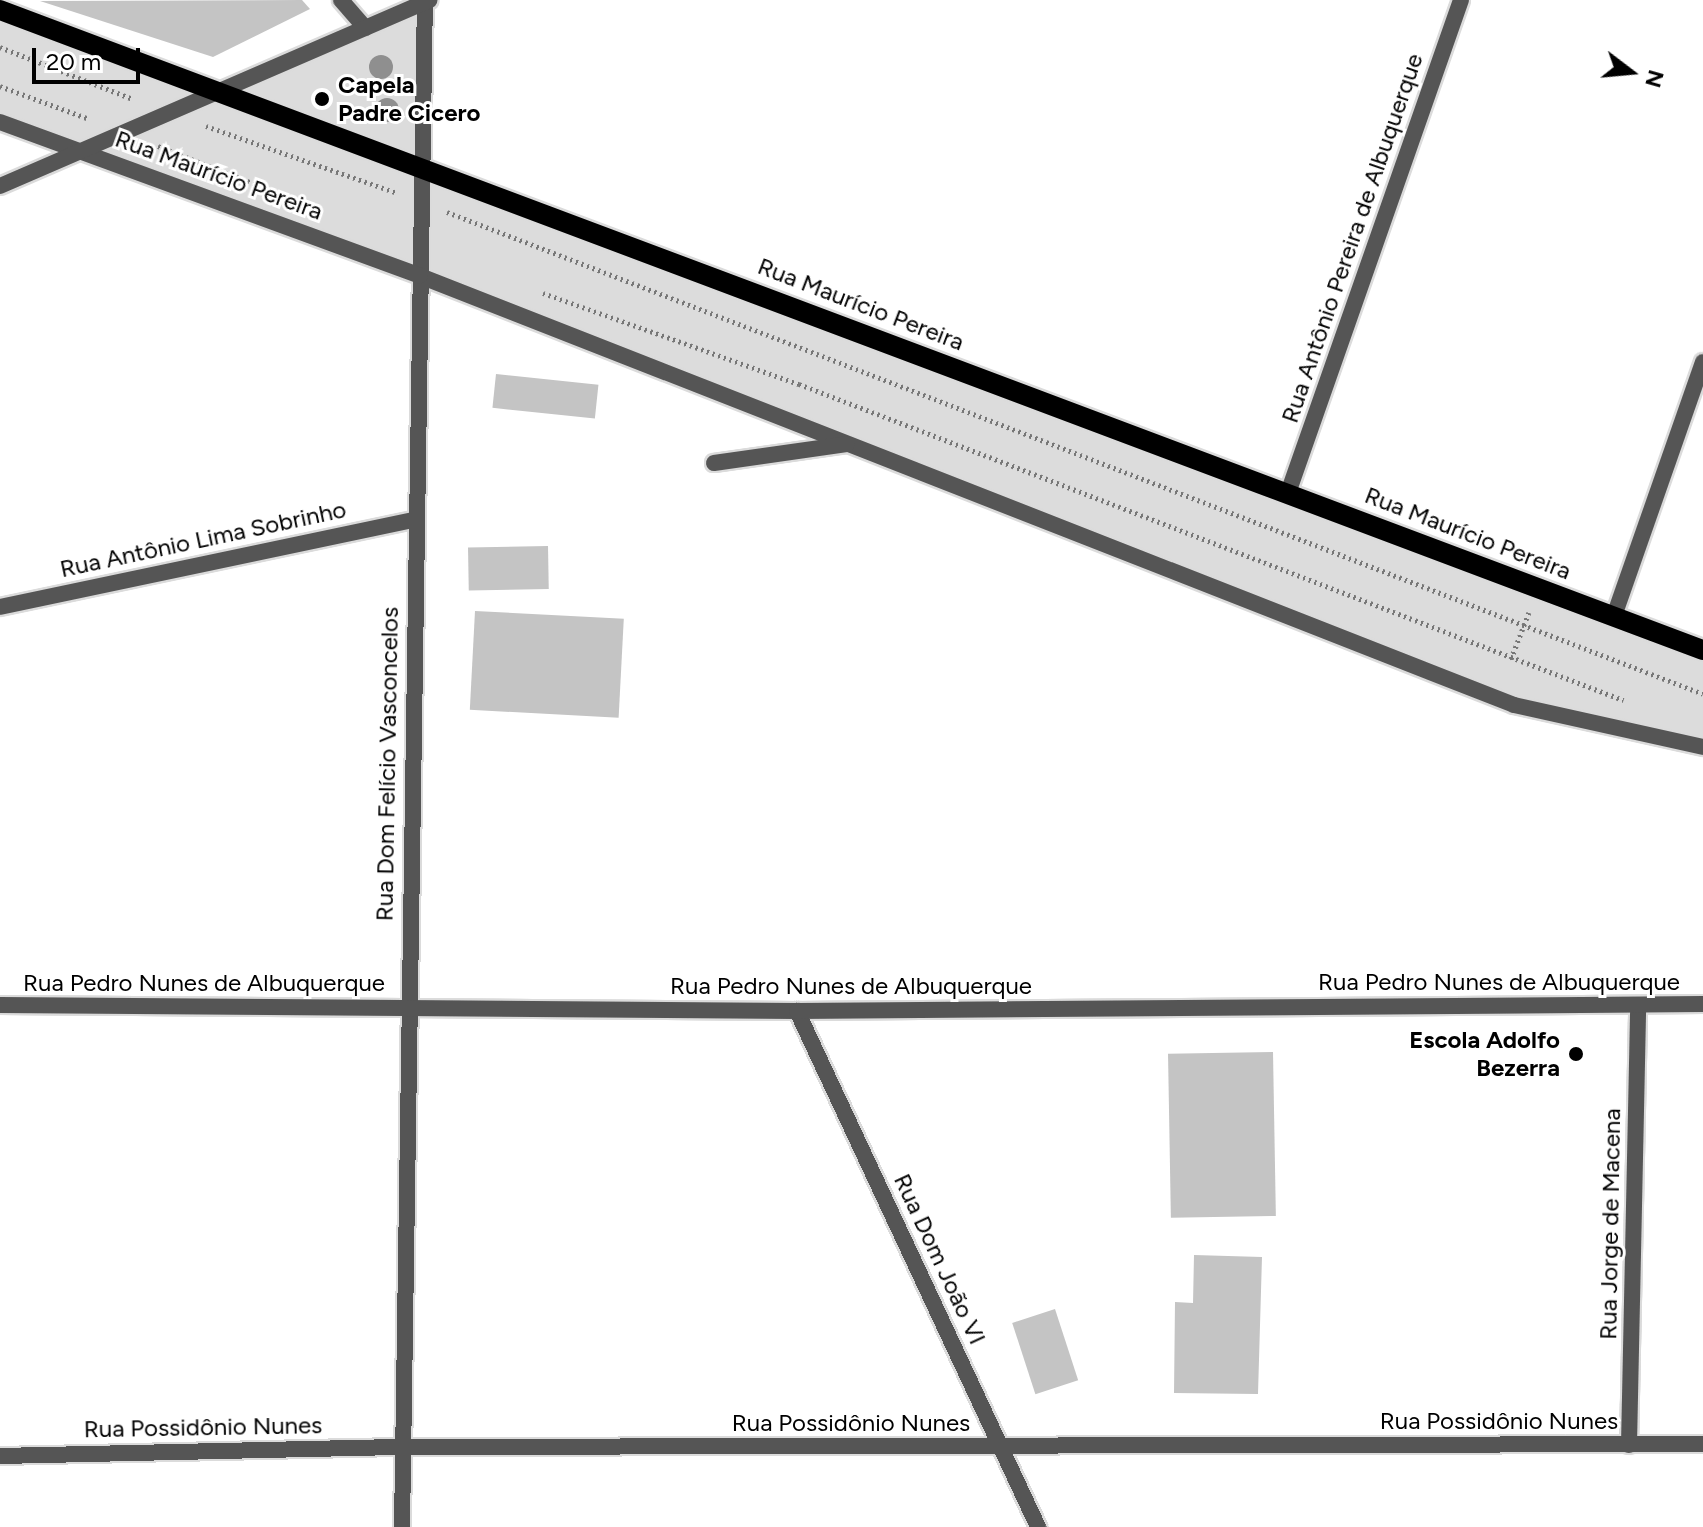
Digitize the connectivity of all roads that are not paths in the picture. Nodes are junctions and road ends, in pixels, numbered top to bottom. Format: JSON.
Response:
{"nodes":[{"id":1,"x":341,"y":0,"type":"edge"},
{"id":2,"x":1461,"y":0,"type":"edge"},
{"id":3,"x":427,"y":1,"type":"edge"},
{"id":4,"x":0,"y":10,"type":"edge"},
{"id":5,"x":365,"y":28,"type":"junction"},
{"id":6,"x":214,"y":90,"type":"junction"},
{"id":7,"x":0,"y":122,"type":"edge"},
{"id":8,"x":82,"y":152,"type":"junction"},
{"id":9,"x":422,"y":166,"type":"junction"},
{"id":10,"x":0,"y":186,"type":"edge"},
{"id":11,"x":420,"y":276,"type":"junction"},
{"id":12,"x":1703,"y":362,"type":"edge"},
{"id":13,"x":848,"y":444,"type":"junction"},
{"id":14,"x":714,"y":463,"type":"dead end"},
{"id":15,"x":1288,"y":493,"type":"junction"},
{"id":16,"x":416,"y":519,"type":"junction"},
{"id":17,"x":0,"y":607,"type":"edge"},
{"id":18,"x":1614,"y":616,"type":"junction"},
{"id":19,"x":1703,"y":650,"type":"edge"},
{"id":20,"x":1703,"y":747,"type":"edge"},
{"id":21,"x":1703,"y":1004,"type":"edge"},
{"id":22,"x":0,"y":1005,"type":"edge"},
{"id":23,"x":1638,"y":1005,"type":"junction"},
{"id":24,"x":406,"y":1009,"type":"junction"},
{"id":25,"x":797,"y":1011,"type":"junction"},
{"id":26,"x":1703,"y":1444,"type":"edge"},
{"id":27,"x":1629,"y":1445,"type":"junction"},
{"id":28,"x":403,"y":1447,"type":"junction"},
{"id":29,"x":1002,"y":1447,"type":"junction"},
{"id":30,"x":0,"y":1456,"type":"edge"},
{"id":31,"x":402,"y":1527,"type":"edge"},
{"id":32,"x":1038,"y":1527,"type":"edge"}],
"edges":[{"from":1,"to":5,"type":"street"},
{"from":2,"to":15,"type":"street","name":"Rua Antônio Pereira de Albuquerque"},
{"from":3,"to":5,"type":"street"},
{"from":3,"to":9,"type":"street","name":"Rua Dom Felício Vasconcelos"},
{"from":4,"to":6,"type":"main road","name":"Rua Maurício Pereira"},
{"from":5,"to":6,"type":"street"},
{"from":6,"to":8,"type":"street"},
{"from":6,"to":9,"type":"main road","name":"Rua Maurício Pereira"},
{"from":7,"to":8,"type":"street","name":"Rua Maurício Pereira"},
{"from":8,"to":10,"type":"street"},
{"from":8,"to":11,"type":"street","name":"Rua Maurício Pereira"},
{"from":9,"to":11,"type":"street","name":"Rua Dom Felício Vasconcelos"},
{"from":9,"to":15,"type":"main road","name":"Rua Maurício Pereira"},
{"from":11,"to":13,"type":"street","name":"Rua Maurício Pereira"},
{"from":11,"to":16,"type":"street","name":"Rua Dom Felício Vasconcelos"},
{"from":12,"to":18,"type":"street"},
{"from":13,"to":14,"type":"street"},
{"from":13,"to":20,"type":"street","name":"Rua Maurício Pereira"},
{"from":15,"to":18,"type":"main road","name":"Rua Maurício Pereira"},
{"from":16,"to":17,"type":"street","name":"Rua Antônio Lima Sobrinho"},
{"from":16,"to":24,"type":"street","name":"Rua Dom Felício Vasconcelos"},
{"from":18,"to":19,"type":"main road","name":"Rua Maurício Pereira"},
{"from":21,"to":23,"type":"street","name":"Rua Pedro Nunes de Albuquerque"},
{"from":22,"to":24,"type":"street","name":"Rua Pedro Nunes de Albuquerque"},
{"from":23,"to":25,"type":"street","name":"Rua Pedro Nunes de Albuquerque"},
{"from":23,"to":27,"type":"street","name":"Rua Jorge de Macena"},
{"from":24,"to":25,"type":"street","name":"Rua Pedro Nunes de Albuquerque"},
{"from":24,"to":28,"type":"street","name":"Rua Dom Felício Vasconcelos"},
{"from":25,"to":29,"type":"street","name":"Rua Dom João VI"},
{"from":26,"to":27,"type":"street","name":"Rua Possidônio Nunes"},
{"from":27,"to":29,"type":"street","name":"Rua Possidônio Nunes"},
{"from":28,"to":29,"type":"street","name":"Rua Possidônio Nunes"},
{"from":28,"to":30,"type":"street","name":"Rua Possidônio Nunes"},
{"from":28,"to":31,"type":"street","name":"Rua Dom Felício Vasconcelos"},
{"from":29,"to":32,"type":"street","name":"Rua Dom João VI"}]}
